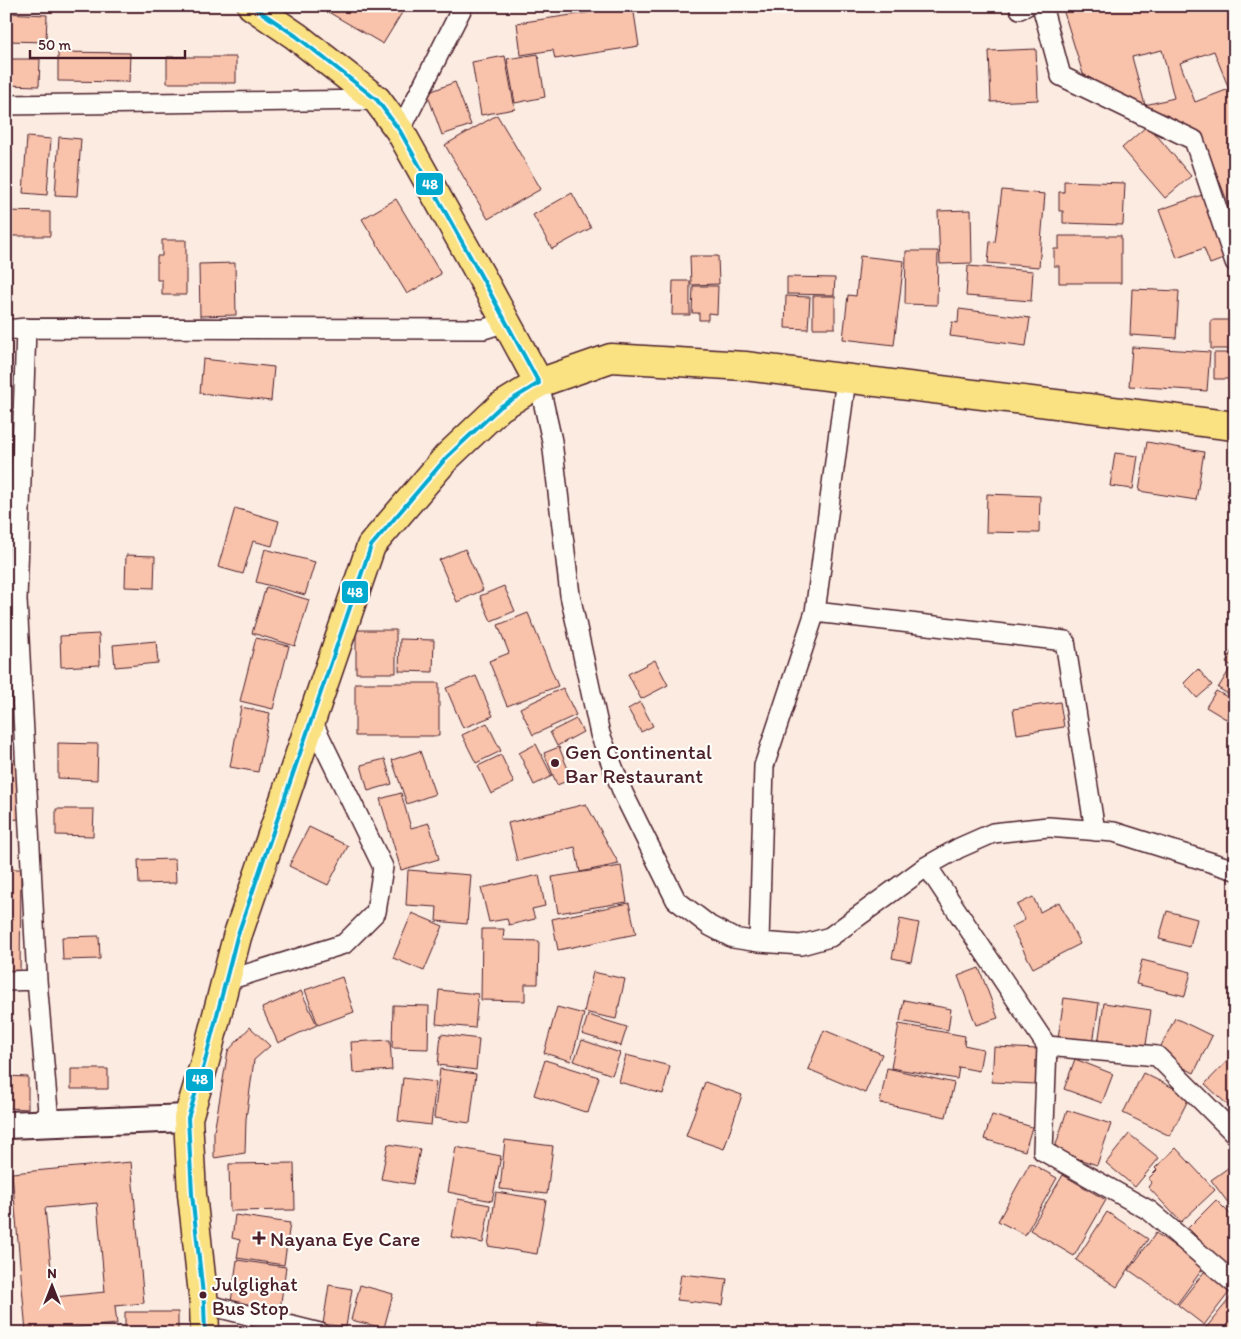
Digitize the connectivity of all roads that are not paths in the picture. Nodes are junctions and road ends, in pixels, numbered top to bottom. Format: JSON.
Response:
{"nodes":[{"id":1,"x":252,"y":6,"type":"edge"},
{"id":2,"x":463,"y":6,"type":"edge"},
{"id":3,"x":1042,"y":6,"type":"edge"},
{"id":4,"x":377,"y":100,"type":"junction"},
{"id":5,"x":6,"y":105,"type":"edge"},
{"id":6,"x":400,"y":131,"type":"junction"},
{"id":7,"x":1235,"y":262,"type":"edge"},
{"id":8,"x":506,"y":322,"type":"junction"},
{"id":9,"x":26,"y":328,"type":"junction"},
{"id":10,"x":6,"y":330,"type":"edge"},
{"id":11,"x":846,"y":379,"type":"junction"},
{"id":12,"x":539,"y":383,"type":"junction"},
{"id":13,"x":1235,"y":426,"type":"edge"},
{"id":14,"x":12,"y":600,"type":"edge"},
{"id":15,"x":814,"y":612,"type":"junction"},
{"id":16,"x":14,"y":715,"type":"edge"},
{"id":17,"x":312,"y":719,"type":"junction"},
{"id":18,"x":1095,"y":831,"type":"junction"},
{"id":19,"x":927,"y":866,"type":"junction"},
{"id":20,"x":1235,"y":870,"type":"edge"},
{"id":21,"x":759,"y":942,"type":"junction"},
{"id":22,"x":37,"y":980,"type":"junction"},
{"id":23,"x":6,"y":981,"type":"edge"},
{"id":24,"x":226,"y":982,"type":"junction"},
{"id":25,"x":1047,"y":1046,"type":"junction"},
{"id":26,"x":188,"y":1118,"type":"junction"},
{"id":27,"x":49,"y":1123,"type":"junction"},
{"id":28,"x":6,"y":1125,"type":"edge"},
{"id":29,"x":1235,"y":1134,"type":"edge"},
{"id":30,"x":1235,"y":1284,"type":"edge"},
{"id":31,"x":204,"y":1304,"type":"junction"},
{"id":32,"x":205,"y":1333,"type":"edge"},
{"id":33,"x":320,"y":1333,"type":"edge"}],
"edges":[{"from":1,"to":4,"type":"main road"},
{"from":2,"to":6,"type":"street"},
{"from":3,"to":7,"type":"street"},
{"from":4,"to":5,"type":"street"},
{"from":4,"to":6,"type":"main road"},
{"from":6,"to":8,"type":"main road"},
{"from":8,"to":9,"type":"street"},
{"from":8,"to":12,"type":"main road"},
{"from":9,"to":10,"type":"street"},
{"from":9,"to":14,"type":"street"},
{"from":11,"to":12,"type":"main road"},
{"from":11,"to":13,"type":"main road"},
{"from":11,"to":15,"type":"street"},
{"from":12,"to":17,"type":"main road"},
{"from":12,"to":21,"type":"street"},
{"from":14,"to":16,"type":"street"},
{"from":15,"to":18,"type":"street"},
{"from":15,"to":21,"type":"street"},
{"from":16,"to":22,"type":"street"},
{"from":17,"to":24,"type":"main road"},
{"from":17,"to":24,"type":"street"},
{"from":18,"to":19,"type":"street"},
{"from":18,"to":20,"type":"street"},
{"from":19,"to":21,"type":"street"},
{"from":19,"to":25,"type":"street"},
{"from":22,"to":23,"type":"street"},
{"from":22,"to":27,"type":"street"},
{"from":24,"to":26,"type":"main road"},
{"from":25,"to":29,"type":"street"},
{"from":25,"to":30,"type":"street"},
{"from":26,"to":27,"type":"street"},
{"from":26,"to":31,"type":"main road"},
{"from":27,"to":28,"type":"street"},
{"from":31,"to":32,"type":"main road"},
{"from":31,"to":33,"type":"street"}]}
